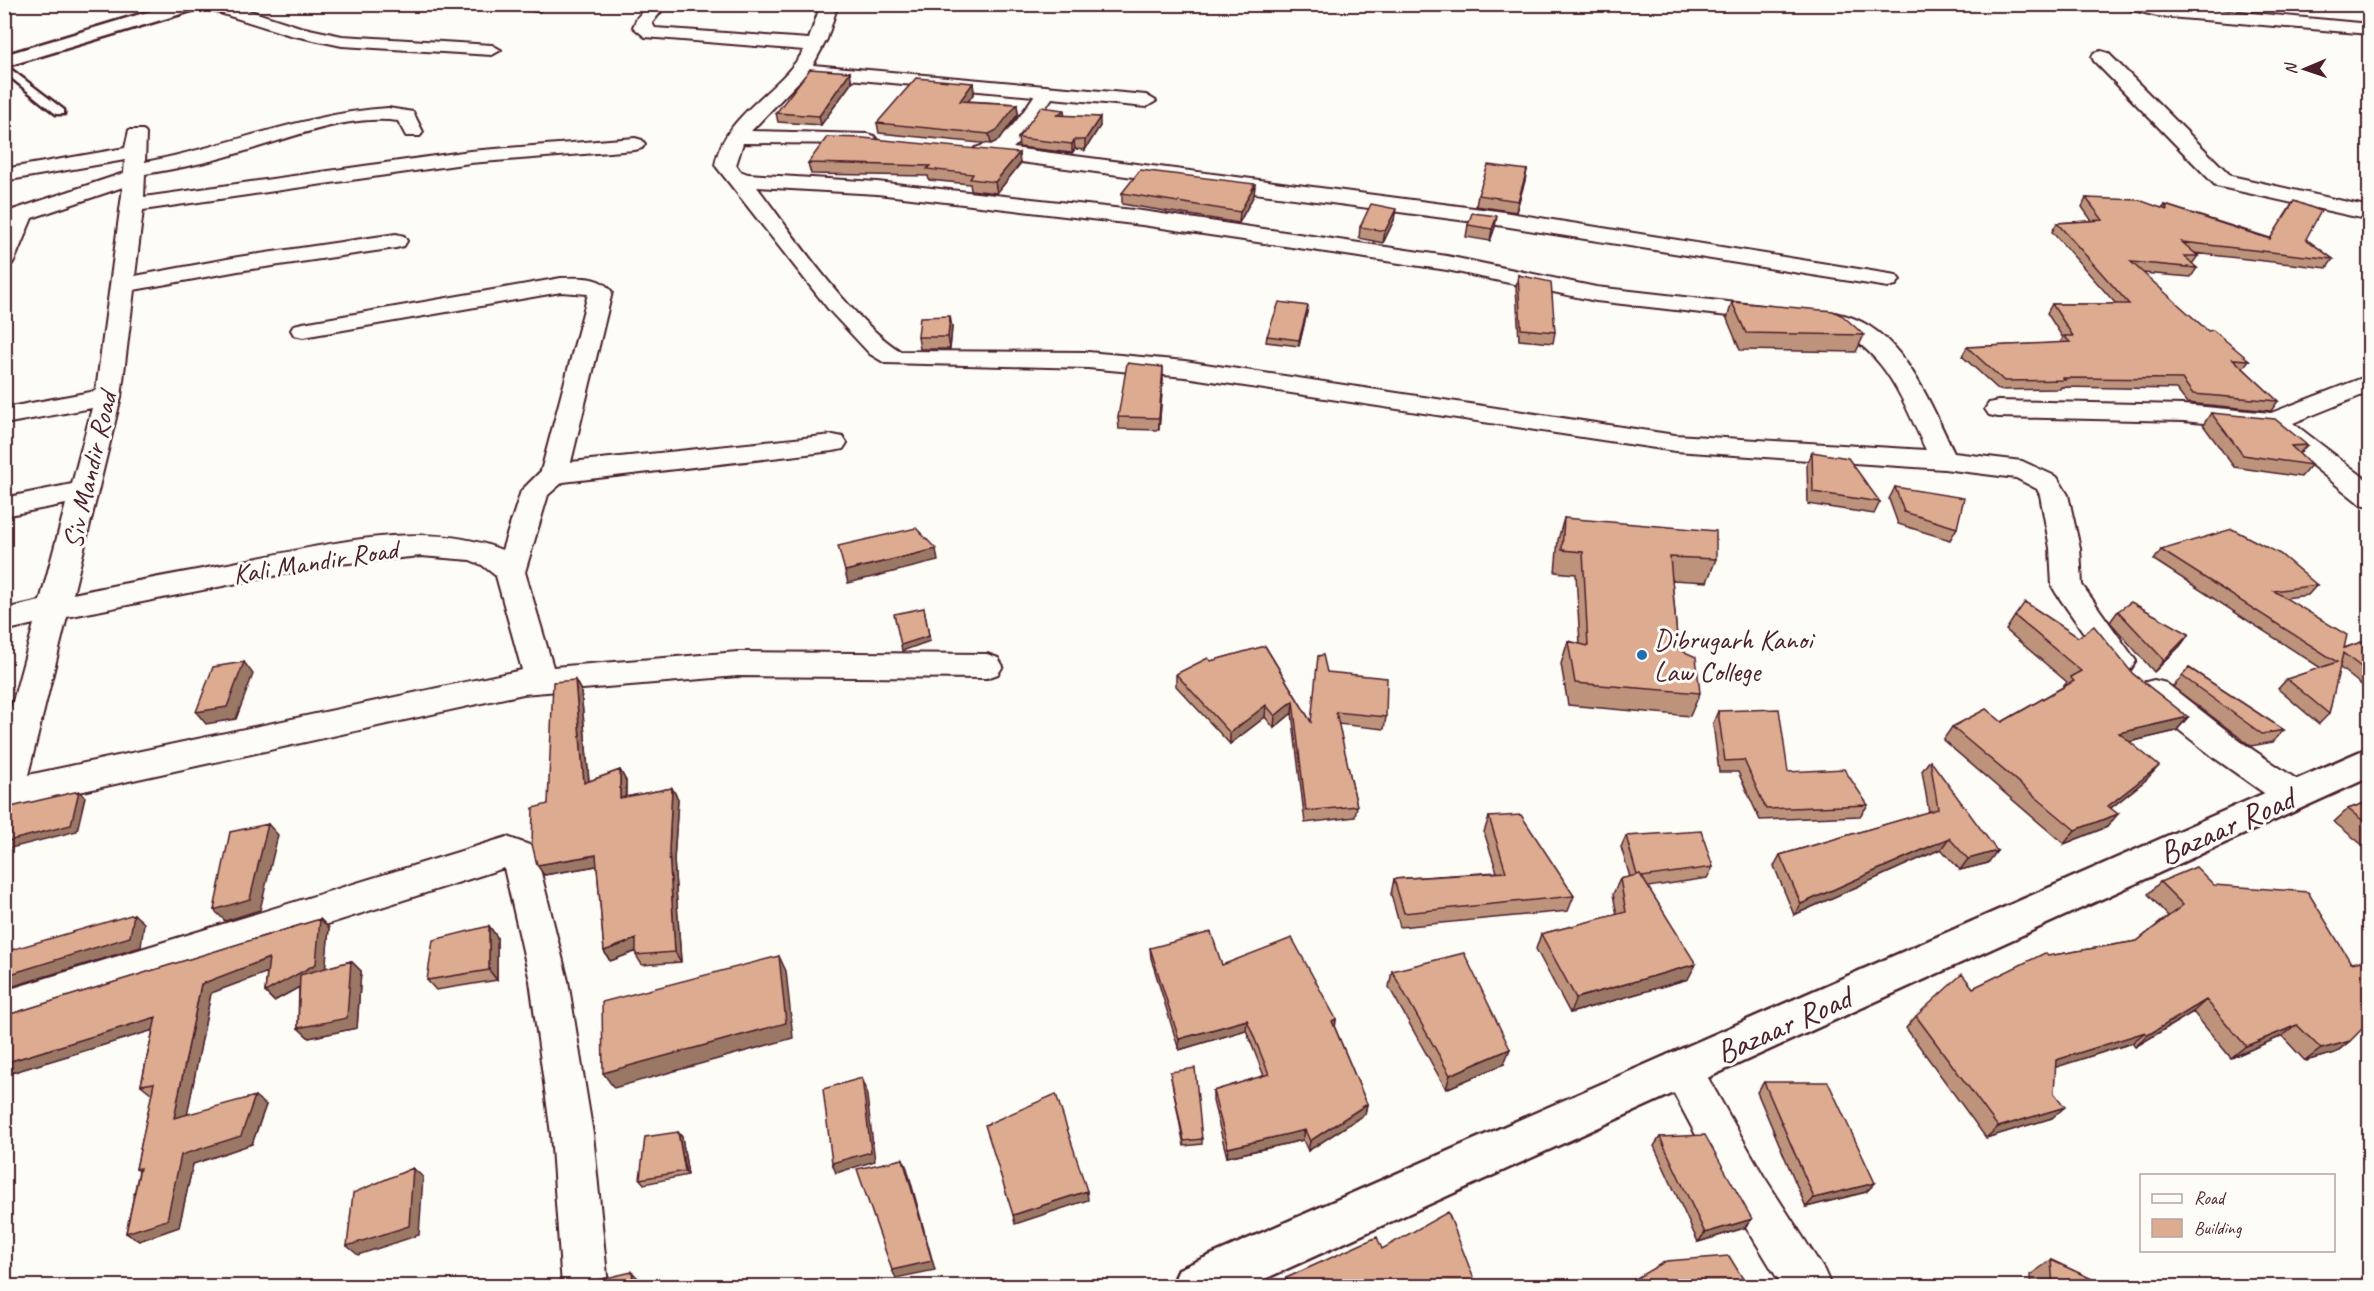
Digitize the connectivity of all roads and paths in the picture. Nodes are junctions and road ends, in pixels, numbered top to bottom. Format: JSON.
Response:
{"nodes":[{"id":1,"x":195,"y":4,"type":"edge"},
{"id":2,"x":210,"y":4,"type":"edge"},
{"id":3,"x":659,"y":4,"type":"edge"},
{"id":4,"x":830,"y":4,"type":"edge"},
{"id":5,"x":2131,"y":4,"type":"edge"},
{"id":6,"x":2370,"y":29,"type":"edge"},
{"id":7,"x":814,"y":45,"type":"junction"},
{"id":8,"x":492,"y":50,"type":"dead end"},
{"id":9,"x":2101,"y":57,"type":"dead end"},
{"id":10,"x":4,"y":61,"type":"edge"},
{"id":11,"x":4,"y":67,"type":"edge"},
{"id":12,"x":801,"y":69,"type":"junction"},
{"id":13,"x":1047,"y":91,"type":"junction"},
{"id":14,"x":1146,"y":101,"type":"dead end"},
{"id":15,"x":60,"y":112,"type":"dead end"},
{"id":16,"x":413,"y":132,"type":"dead end"},
{"id":17,"x":736,"y":137,"type":"junction"},
{"id":18,"x":891,"y":142,"type":"edge"},
{"id":19,"x":634,"y":144,"type":"dead end"},
{"id":20,"x":962,"y":150,"type":"edge"},
{"id":21,"x":993,"y":152,"type":"junction"},
{"id":22,"x":135,"y":158,"type":"junction"},
{"id":23,"x":4,"y":175,"type":"edge"},
{"id":24,"x":739,"y":178,"type":"junction"},
{"id":25,"x":133,"y":205,"type":"junction"},
{"id":26,"x":2370,"y":214,"type":"edge"},
{"id":27,"x":14,"y":217,"type":"edge"},
{"id":28,"x":396,"y":241,"type":"dead end"},
{"id":29,"x":4,"y":260,"type":"edge"},
{"id":30,"x":1888,"y":280,"type":"dead end"},
{"id":31,"x":124,"y":285,"type":"junction"},
{"id":32,"x":303,"y":330,"type":"dead end"},
{"id":33,"x":2370,"y":383,"type":"edge"},
{"id":34,"x":108,"y":397,"type":"junction"},
{"id":35,"x":1998,"y":409,"type":"dead end"},
{"id":36,"x":4,"y":416,"type":"edge"},
{"id":37,"x":2274,"y":421,"type":"junction"},
{"id":38,"x":833,"y":443,"type":"dead end"},
{"id":39,"x":1944,"y":460,"type":"junction"},
{"id":40,"x":554,"y":475,"type":"junction"},
{"id":41,"x":85,"y":491,"type":"junction"},
{"id":42,"x":2370,"y":497,"type":"edge"},
{"id":43,"x":4,"y":507,"type":"edge"},
{"id":44,"x":510,"y":572,"type":"junction"},
{"id":45,"x":56,"y":608,"type":"junction"},
{"id":46,"x":4,"y":620,"type":"edge"},
{"id":47,"x":987,"y":666,"type":"dead end"},
{"id":48,"x":541,"y":680,"type":"junction"},
{"id":49,"x":2370,"y":761,"type":"edge"},
{"id":50,"x":2293,"y":795,"type":"junction"},
{"id":51,"x":5,"y":796,"type":"edge"},
{"id":52,"x":4,"y":1010,"type":"edge"},
{"id":53,"x":1681,"y":1069,"type":"junction"},
{"id":54,"x":585,"y":1287,"type":"edge"},
{"id":55,"x":1196,"y":1287,"type":"edge"},
{"id":56,"x":1808,"y":1287,"type":"edge"}],
"edges":[{"from":1,"to":10,"type":"street"},
{"from":2,"to":8,"type":"street"},
{"from":3,"to":7,"type":"street"},
{"from":4,"to":7,"type":"street"},
{"from":5,"to":6,"type":"street"},
{"from":7,"to":12,"type":"street"},
{"from":9,"to":26,"type":"street"},
{"from":11,"to":15,"type":"lane"},
{"from":12,"to":13,"type":"street"},
{"from":12,"to":17,"type":"street"},
{"from":13,"to":14,"type":"street"},
{"from":13,"to":21,"type":"street"},
{"from":16,"to":22,"type":"street"},
{"from":17,"to":18,"type":"street"},
{"from":17,"to":24,"type":"street"},
{"from":19,"to":25,"type":"street"},
{"from":20,"to":21,"type":"street"},
{"from":21,"to":30,"type":"street"},
{"from":22,"to":23,"type":"street"},
{"from":22,"to":25,"type":"street","name":"Siv Mandir Road"},
{"from":22,"to":27,"type":"street"},
{"from":24,"to":39,"type":"street"},
{"from":24,"to":39,"type":"street"},
{"from":25,"to":31,"type":"street","name":"Siv Mandir Road"},
{"from":27,"to":29,"type":"street"},
{"from":28,"to":31,"type":"street"},
{"from":31,"to":34,"type":"street","name":"Siv Mandir Road"},
{"from":32,"to":40,"type":"street"},
{"from":33,"to":37,"type":"street"},
{"from":34,"to":36,"type":"street"},
{"from":34,"to":41,"type":"street","name":"Siv Mandir Road"},
{"from":35,"to":37,"type":"street"},
{"from":37,"to":42,"type":"street"},
{"from":38,"to":40,"type":"street"},
{"from":39,"to":50,"type":"street"},
{"from":40,"to":44,"type":"street"},
{"from":41,"to":43,"type":"street"},
{"from":41,"to":45,"type":"street","name":"Siv Mandir Road"},
{"from":44,"to":45,"type":"street","name":"Kali Mandir Road"},
{"from":44,"to":48,"type":"street"},
{"from":45,"to":46,"type":"street","name":"Kali Mandir Road"},
{"from":45,"to":51,"type":"street","name":"Siv Mandir Road"},
{"from":47,"to":48,"type":"street"},
{"from":48,"to":51,"type":"street"},
{"from":49,"to":50,"type":"street","name":"Bazaar Road"},
{"from":50,"to":53,"type":"street","name":"Bazaar Road"},
{"from":52,"to":54,"type":"street"},
{"from":53,"to":55,"type":"street","name":"Bazaar Road"},
{"from":53,"to":56,"type":"street"}]}
